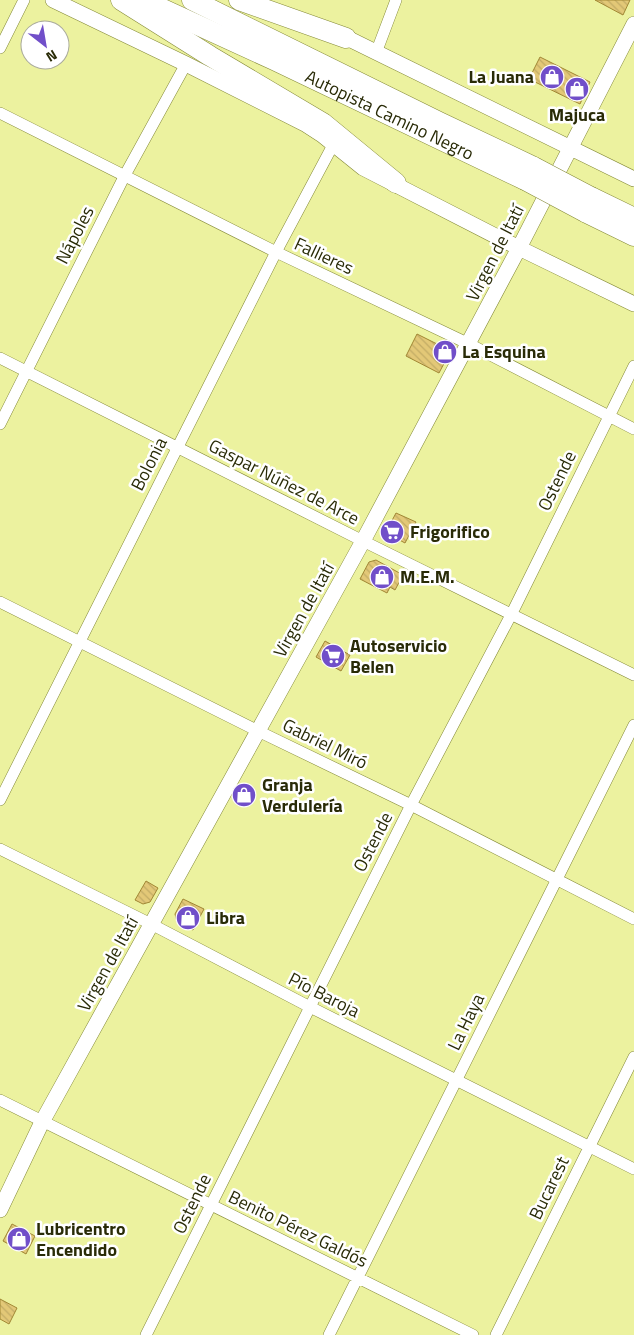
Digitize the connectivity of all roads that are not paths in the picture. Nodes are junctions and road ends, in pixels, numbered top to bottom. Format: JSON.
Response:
{"nodes":[{"id":1,"x":24,"y":0,"type":"edge"},
{"id":2,"x":53,"y":0,"type":"edge"},
{"id":3,"x":121,"y":0,"type":"edge"},
{"id":4,"x":143,"y":0,"type":"edge"},
{"id":5,"x":192,"y":0,"type":"edge"},
{"id":6,"x":239,"y":0,"type":"edge"},
{"id":7,"x":270,"y":0,"type":"edge"},
{"id":8,"x":396,"y":0,"type":"edge"},
{"id":9,"x":634,"y":24,"type":"edge"},
{"id":10,"x":346,"y":38,"type":"junction"},
{"id":11,"x":0,"y":48,"type":"edge"},
{"id":12,"x":376,"y":53,"type":"junction"},
{"id":13,"x":186,"y":64,"type":"junction"},
{"id":14,"x":0,"y":113,"type":"edge"},
{"id":15,"x":333,"y":145,"type":"junction"},
{"id":16,"x":570,"y":148,"type":"junction"},
{"id":17,"x":529,"y":174,"type":"junction"},
{"id":18,"x":125,"y":175,"type":"junction"},
{"id":19,"x":634,"y":179,"type":"edge"},
{"id":20,"x":396,"y":183,"type":"junction"},
{"id":21,"x":588,"y":204,"type":"junction"},
{"id":22,"x":634,"y":218,"type":"edge"},
{"id":23,"x":634,"y":236,"type":"edge"},
{"id":24,"x":520,"y":248,"type":"junction"},
{"id":25,"x":276,"y":252,"type":"junction"},
{"id":26,"x":634,"y":304,"type":"edge"},
{"id":27,"x":469,"y":344,"type":"junction"},
{"id":28,"x":0,"y":358,"type":"edge"},
{"id":29,"x":634,"y":366,"type":"edge"},
{"id":30,"x":26,"y":372,"type":"junction"},
{"id":31,"x":608,"y":416,"type":"junction"},
{"id":32,"x":0,"y":424,"type":"edge"},
{"id":33,"x":634,"y":429,"type":"edge"},
{"id":34,"x":177,"y":448,"type":"junction"},
{"id":35,"x":363,"y":541,"type":"junction"},
{"id":36,"x":0,"y":602,"type":"edge"},
{"id":37,"x":512,"y":613,"type":"junction"},
{"id":38,"x":79,"y":641,"type":"junction"},
{"id":39,"x":634,"y":675,"type":"edge"},
{"id":40,"x":634,"y":725,"type":"edge"},
{"id":41,"x":258,"y":731,"type":"junction"},
{"id":42,"x":0,"y":800,"type":"edge"},
{"id":43,"x":411,"y":805,"type":"junction"},
{"id":44,"x":0,"y":849,"type":"edge"},
{"id":45,"x":556,"y":879,"type":"junction"},
{"id":46,"x":634,"y":920,"type":"edge"},
{"id":47,"x":151,"y":924,"type":"junction"},
{"id":48,"x":310,"y":1007,"type":"junction"},
{"id":49,"x":634,"y":1057,"type":"edge"},
{"id":50,"x":456,"y":1081,"type":"junction"},
{"id":51,"x":0,"y":1100,"type":"edge"},
{"id":52,"x":42,"y":1122,"type":"junction"},
{"id":53,"x":589,"y":1147,"type":"junction"},
{"id":54,"x":634,"y":1169,"type":"edge"},
{"id":55,"x":211,"y":1206,"type":"junction"},
{"id":56,"x":0,"y":1210,"type":"edge"},
{"id":57,"x":357,"y":1278,"type":"junction"},
{"id":58,"x":146,"y":1335,"type":"edge"},
{"id":59,"x":328,"y":1335,"type":"edge"},
{"id":60,"x":473,"y":1335,"type":"edge"},
{"id":61,"x":496,"y":1335,"type":"edge"}],
"edges":[{"from":1,"to":11,"type":"street"},
{"from":2,"to":13,"type":"street"},
{"from":3,"to":20,"type":"highway"},
{"from":4,"to":17,"type":"highway","name":"Autopista Camino Negro"},
{"from":5,"to":17,"type":"highway","name":"Autopista Camino Negro"},
{"from":6,"to":10,"type":"highway"},
{"from":7,"to":10,"type":"street"},
{"from":8,"to":12,"type":"street"},
{"from":9,"to":16,"type":"street","name":"Virgen de Itatí"},
{"from":10,"to":12,"type":"street"},
{"from":12,"to":16,"type":"street"},
{"from":13,"to":15,"type":"street"},
{"from":13,"to":18,"type":"street","name":"Nápoles"},
{"from":14,"to":18,"type":"street","name":"Fallieres"},
{"from":15,"to":20,"type":"street"},
{"from":15,"to":25,"type":"street","name":"Bolonia"},
{"from":16,"to":19,"type":"street"},
{"from":16,"to":24,"type":"street","name":"Virgen de Itatí"},
{"from":17,"to":21,"type":"highway","name":"Autopista Camino Negro","bridge":true},
{"from":18,"to":25,"type":"street","name":"Fallieres"},
{"from":18,"to":30,"type":"street","name":"Nápoles"},
{"from":20,"to":24,"type":"street"},
{"from":21,"to":22,"type":"highway","name":"Autopista Camino Negro"},
{"from":21,"to":23,"type":"highway","name":"Autopista Camino Negro"},
{"from":24,"to":26,"type":"street"},
{"from":24,"to":27,"type":"street","name":"Virgen de Itatí"},
{"from":25,"to":27,"type":"street","name":"Fallieres"},
{"from":25,"to":34,"type":"street","name":"Bolonia"},
{"from":27,"to":31,"type":"street","name":"Fallieres"},
{"from":27,"to":35,"type":"street","name":"Virgen de Itatí"},
{"from":28,"to":30,"type":"street","name":"Gaspar Núñez de Arce"},
{"from":29,"to":31,"type":"street","name":"Ostende"},
{"from":30,"to":32,"type":"street","name":"Nápoles"},
{"from":30,"to":34,"type":"street","name":"Gaspar Núñez de Arce"},
{"from":31,"to":33,"type":"street","name":"Fallieres"},
{"from":31,"to":37,"type":"street","name":"Ostende"},
{"from":34,"to":35,"type":"street","name":"Gaspar Núñez de Arce"},
{"from":34,"to":38,"type":"street","name":"Bolonia"},
{"from":35,"to":37,"type":"street","name":"Gaspar Núñez de Arce"},
{"from":35,"to":41,"type":"street","name":"Virgen de Itatí"},
{"from":36,"to":38,"type":"street","name":"Gabriel Miró"},
{"from":37,"to":39,"type":"street","name":"Gaspar Núñez de Arce"},
{"from":37,"to":43,"type":"street","name":"Ostende"},
{"from":38,"to":41,"type":"street","name":"Gabriel Miró"},
{"from":38,"to":42,"type":"street","name":"Bolonia"},
{"from":40,"to":45,"type":"street","name":"La Haya"},
{"from":41,"to":43,"type":"street","name":"Gabriel Miró"},
{"from":41,"to":47,"type":"street","name":"Virgen de Itatí"},
{"from":43,"to":45,"type":"street","name":"Gabriel Miró"},
{"from":43,"to":48,"type":"street","name":"Ostende"},
{"from":44,"to":47,"type":"street","name":"Pío Baroja"},
{"from":45,"to":46,"type":"street","name":"Gabriel Miró"},
{"from":45,"to":50,"type":"street","name":"La Haya"},
{"from":47,"to":48,"type":"street","name":"Pío Baroja"},
{"from":47,"to":52,"type":"street","name":"Virgen de Itatí"},
{"from":48,"to":50,"type":"street","name":"Pío Baroja"},
{"from":48,"to":55,"type":"street","name":"Ostende"},
{"from":49,"to":53,"type":"street","name":"Bucarest"},
{"from":50,"to":53,"type":"street","name":"Pío Baroja"},
{"from":50,"to":57,"type":"street","name":"La Haya"},
{"from":51,"to":52,"type":"street","name":"Benito Pérez Galdós"},
{"from":52,"to":55,"type":"street","name":"Benito Pérez Galdós"},
{"from":52,"to":56,"type":"street","name":"Virgen de Itatí"},
{"from":53,"to":54,"type":"street","name":"Pío Baroja"},
{"from":53,"to":61,"type":"street","name":"Bucarest"},
{"from":55,"to":57,"type":"street","name":"Benito Pérez Galdós"},
{"from":55,"to":58,"type":"street","name":"Ostende"},
{"from":57,"to":59,"type":"street","name":"La Haya"},
{"from":57,"to":60,"type":"street","name":"Benito Pérez Galdós"}]}
